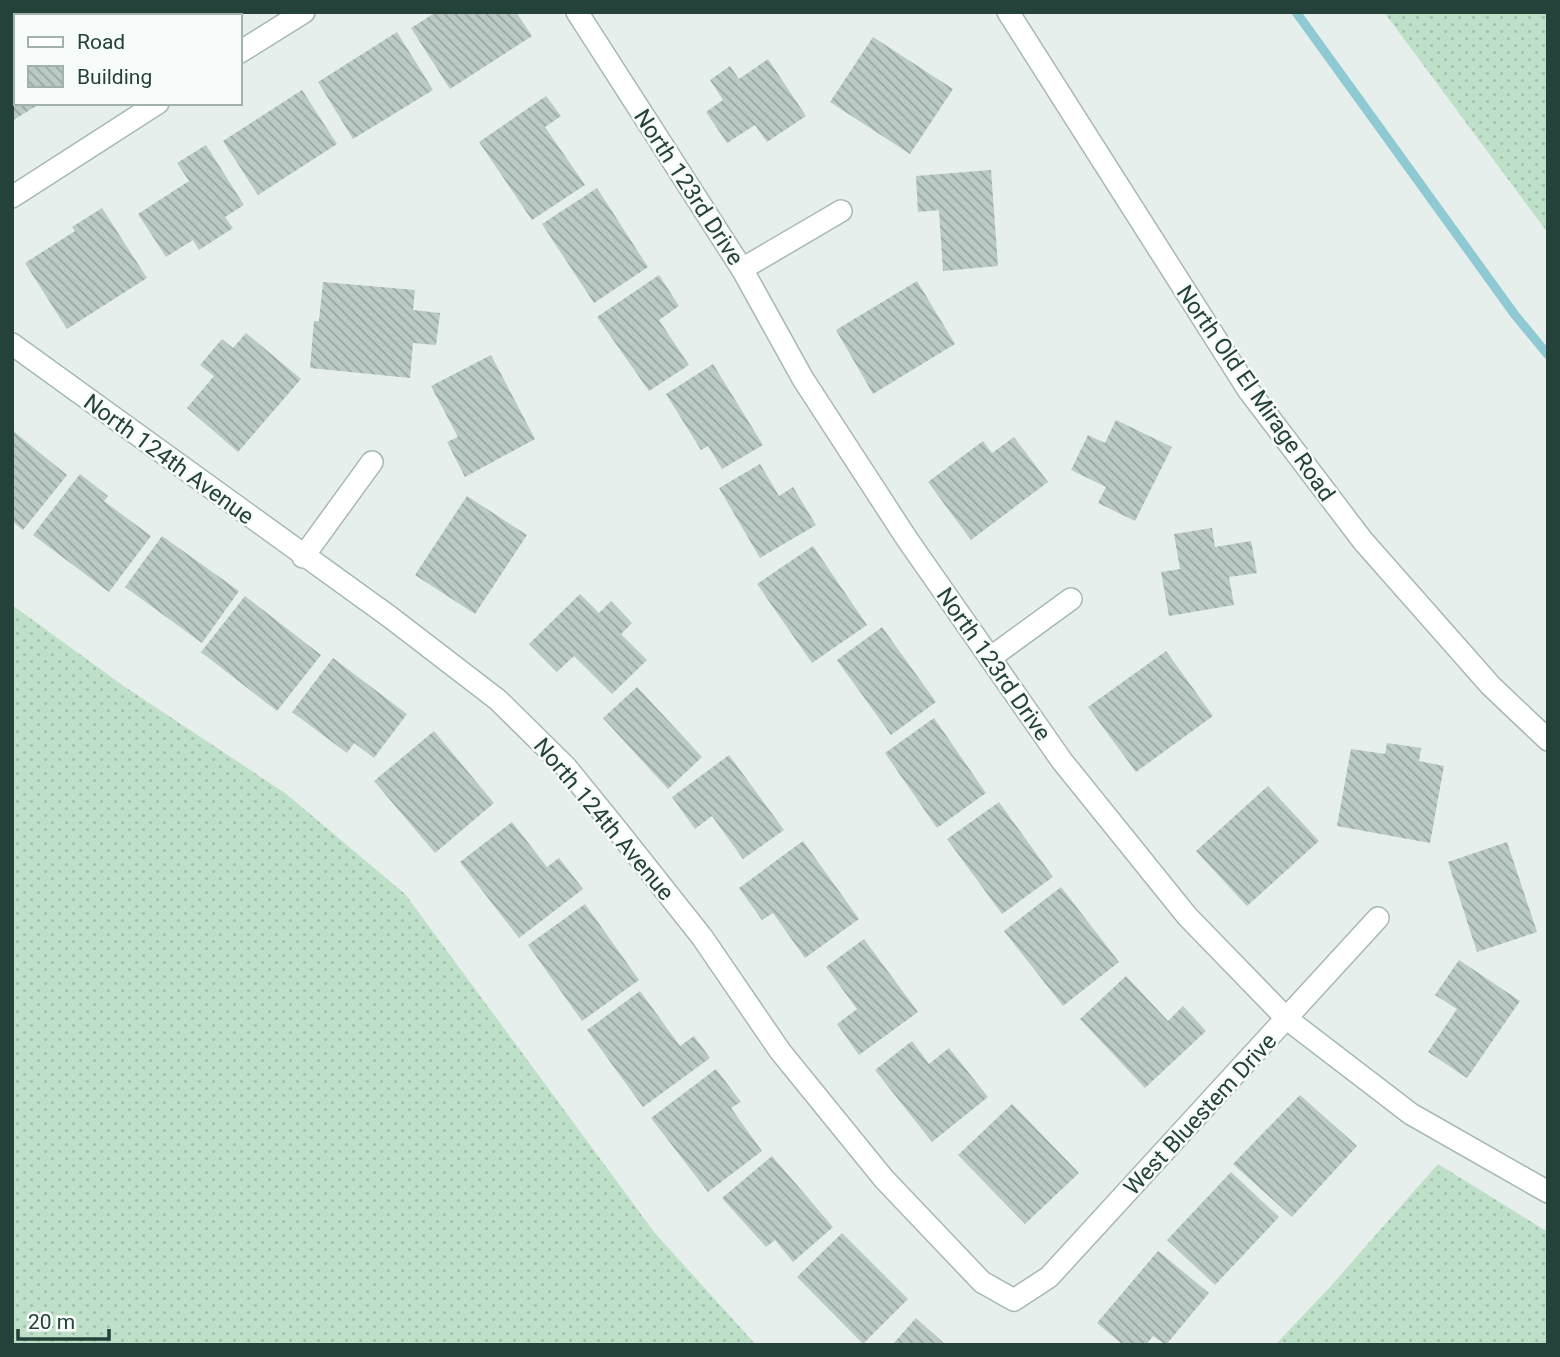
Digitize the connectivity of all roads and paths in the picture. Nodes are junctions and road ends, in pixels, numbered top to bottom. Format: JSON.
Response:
{"nodes":[{"id":1,"x":304,"y":12,"type":"edge"},
{"id":2,"x":577,"y":12,"type":"edge"},
{"id":3,"x":1008,"y":12,"type":"edge"},
{"id":4,"x":242,"y":51,"type":"edge"},
{"id":5,"x":155,"y":105,"type":"edge"},
{"id":6,"x":12,"y":197,"type":"edge"},
{"id":7,"x":841,"y":211,"type":"dead end"},
{"id":8,"x":742,"y":269,"type":"junction"},
{"id":9,"x":12,"y":344,"type":"edge"},
{"id":10,"x":372,"y":462,"type":"dead end"},
{"id":11,"x":303,"y":556,"type":"junction"},
{"id":12,"x":1071,"y":599,"type":"dead end"},
{"id":13,"x":990,"y":658,"type":"junction"},
{"id":14,"x":1548,"y":740,"type":"edge"},
{"id":15,"x":1378,"y":918,"type":"dead end"},
{"id":16,"x":1287,"y":1019,"type":"junction"},
{"id":17,"x":1548,"y":1192,"type":"edge"},
{"id":18,"x":1014,"y":1300,"type":"joint"}],
"edges":[{"from":1,"to":4,"type":"street"},
{"from":2,"to":8,"type":"street","name":"North 123rd Drive"},
{"from":3,"to":14,"type":"street","name":"North Old El Mirage Road"},
{"from":5,"to":6,"type":"street"},
{"from":7,"to":8,"type":"street"},
{"from":8,"to":13,"type":"street","name":"North 123rd Drive"},
{"from":9,"to":11,"type":"street","name":"North 124th Avenue"},
{"from":10,"to":11,"type":"street"},
{"from":11,"to":18,"type":"street","name":"North 124th Avenue"},
{"from":12,"to":13,"type":"street"},
{"from":13,"to":16,"type":"street","name":"North 123rd Drive"},
{"from":15,"to":16,"type":"street","name":"West Bluestem Drive"},
{"from":16,"to":17,"type":"street","name":"North 123rd Drive"},
{"from":16,"to":18,"type":"street","name":"West Bluestem Drive"}]}
